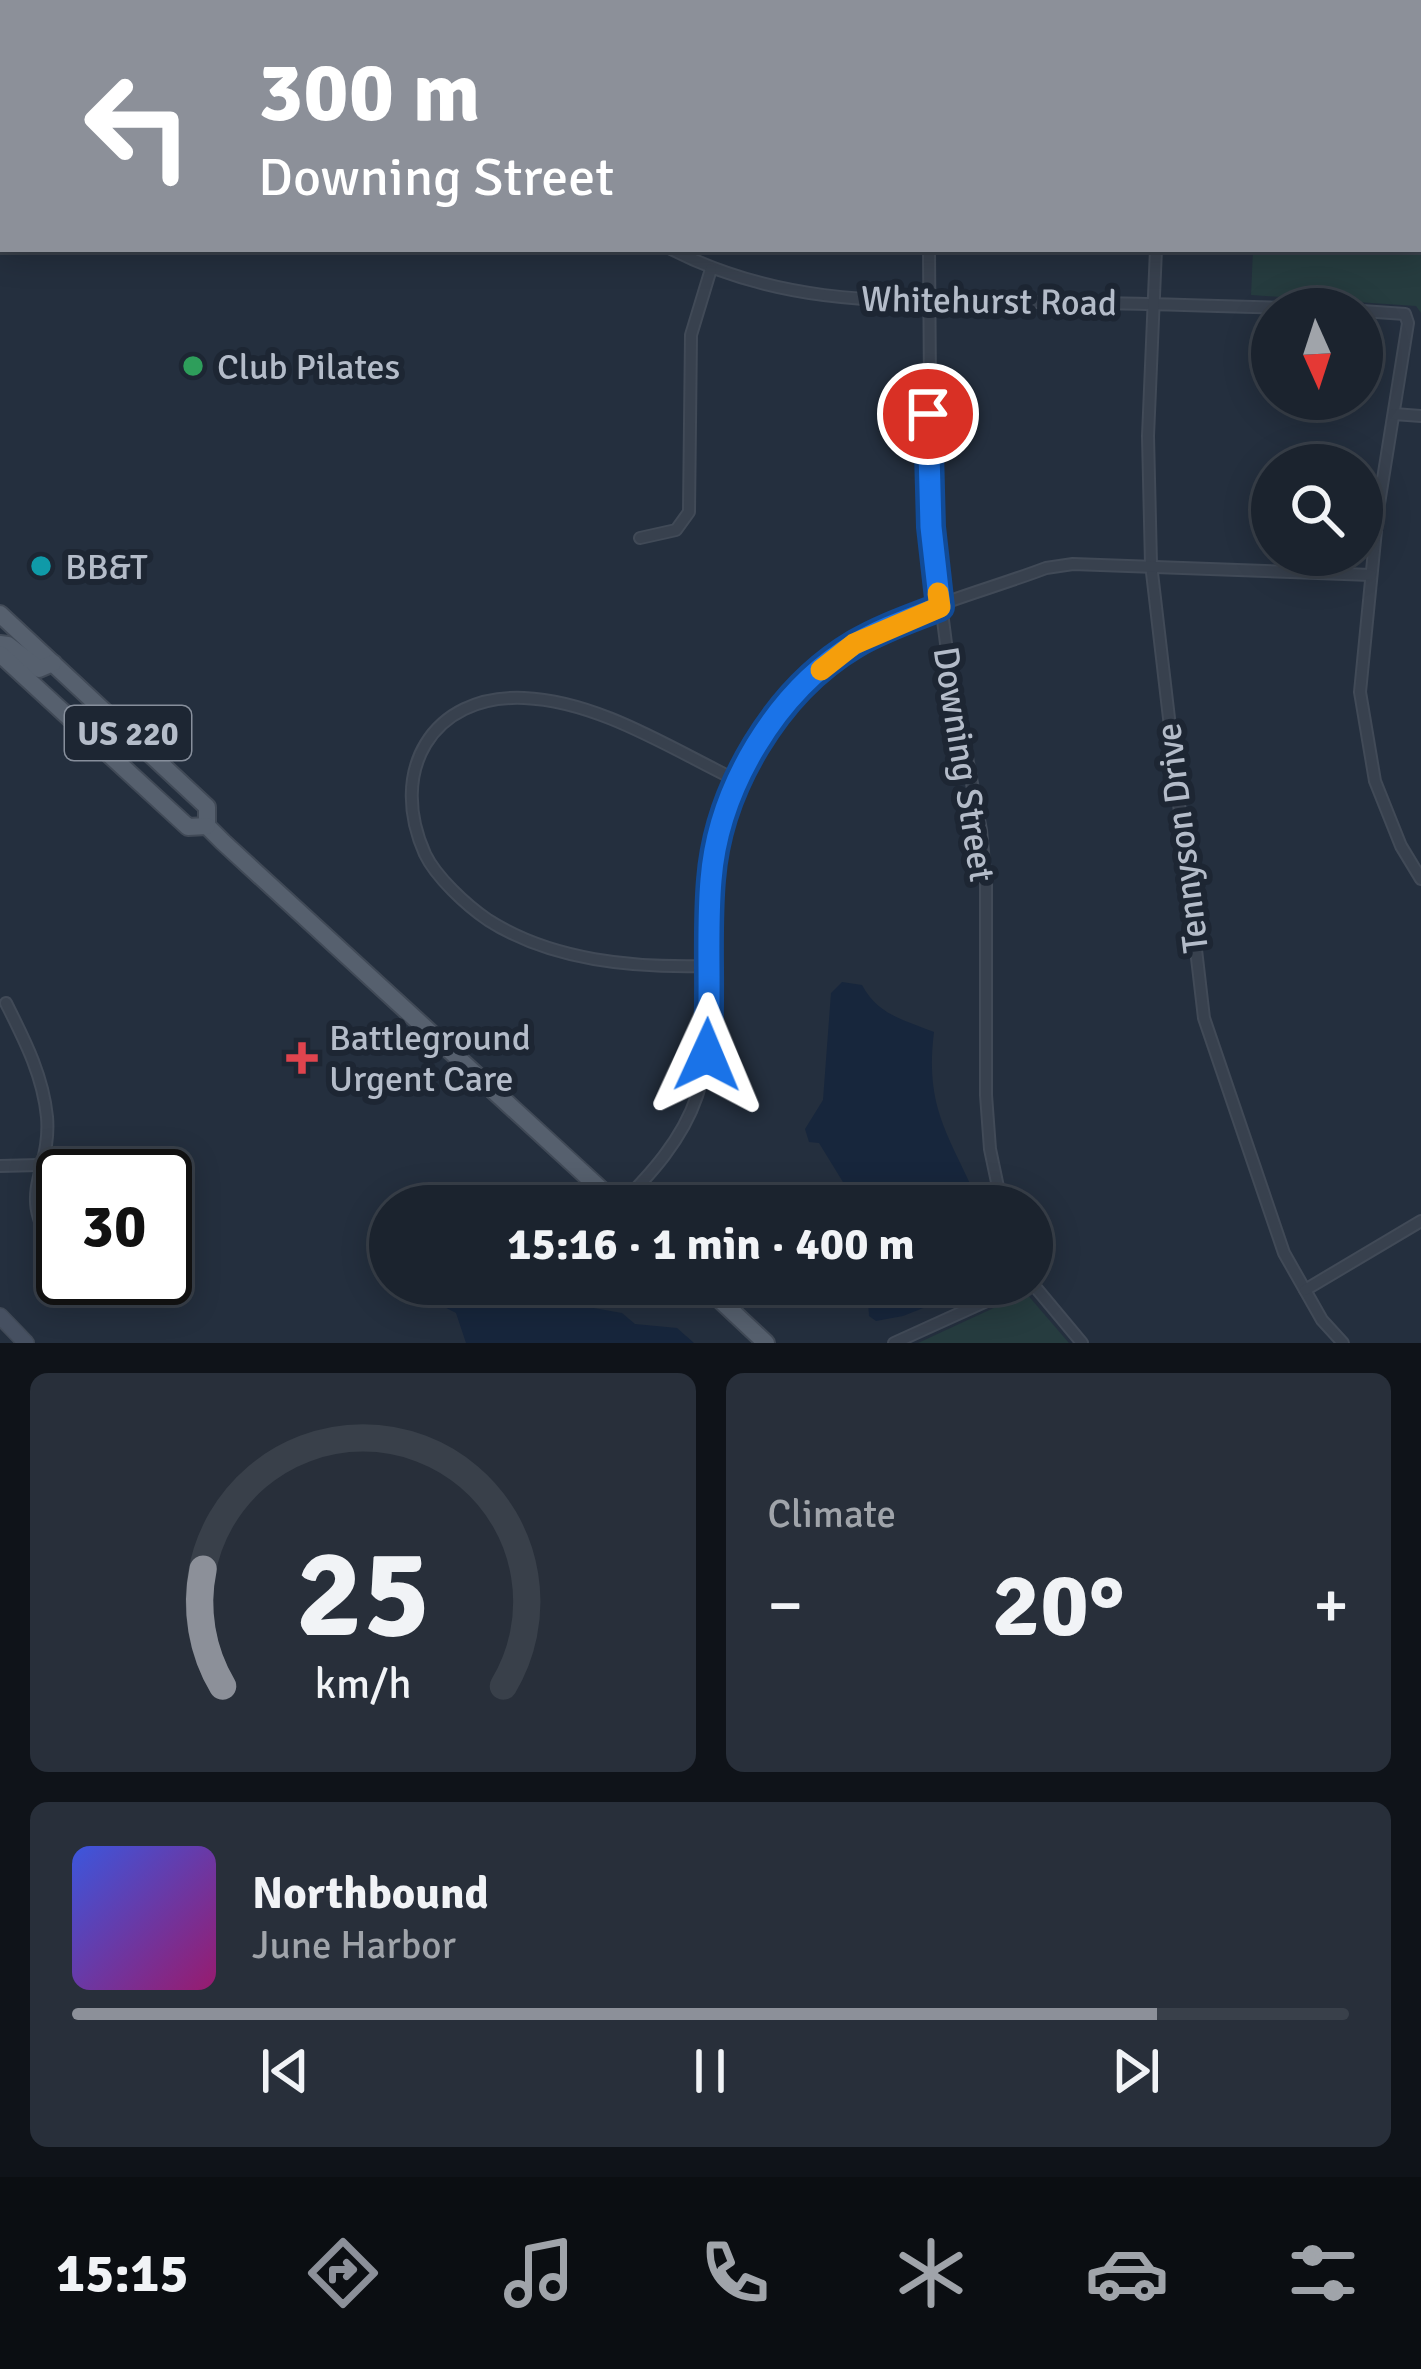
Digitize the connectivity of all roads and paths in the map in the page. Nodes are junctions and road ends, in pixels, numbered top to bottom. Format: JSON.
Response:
{"nodes":[{"id":1,"x":677,"y":252,"type":"edge"},
{"id":2,"x":928,"y":252,"type":"edge"},
{"id":3,"x":1156,"y":252,"type":"edge"},
{"id":4,"x":711,"y":269,"type":"junction"},
{"id":5,"x":929,"y":300,"type":"junction"},
{"id":6,"x":1152,"y":303,"type":"junction"},
{"id":7,"x":1251,"y":307,"type":"edge"},
{"id":8,"x":1383,"y":312,"type":"edge"},
{"id":9,"x":1394,"y":414,"type":"junction"},
{"id":10,"x":1421,"y":416,"type":"edge"},
{"id":11,"x":1383,"y":491,"type":"edge"},
{"id":12,"x":640,"y":538,"type":"dead end"},
{"id":13,"x":1150,"y":564,"type":"junction"},
{"id":14,"x":1251,"y":569,"type":"edge"},
{"id":15,"x":1371,"y":576,"type":"edge"},
{"id":16,"x":940,"y":607,"type":"junction"},
{"id":17,"x":0,"y":614,"type":"edge"},
{"id":18,"x":0,"y":644,"type":"edge"},
{"id":19,"x":0,"y":654,"type":"edge"},
{"id":20,"x":53,"y":663,"type":"junction"},
{"id":21,"x":736,"y":780,"type":"junction"},
{"id":22,"x":207,"y":826,"type":"junction"},
{"id":23,"x":1421,"y":879,"type":"edge"},
{"id":24,"x":708,"y":966,"type":"junction"},
{"id":25,"x":6,"y":1003,"type":"dead end"},
{"id":26,"x":42,"y":1149,"type":"edge"},
{"id":27,"x":36,"y":1165,"type":"edge"},
{"id":28,"x":0,"y":1166,"type":"edge"},
{"id":29,"x":596,"y":1185,"type":"edge"},
{"id":30,"x":638,"y":1185,"type":"edge"},
{"id":31,"x":997,"y":1185,"type":"edge"},
{"id":32,"x":1421,"y":1221,"type":"edge"},
{"id":33,"x":1305,"y":1290,"type":"junction"},
{"id":34,"x":725,"y":1305,"type":"edge"},
{"id":35,"x":980,"y":1305,"type":"edge"},
{"id":36,"x":1047,"y":1305,"type":"edge"},
{"id":37,"x":0,"y":1316,"type":"edge"},
{"id":38,"x":26,"y":1343,"type":"edge"},
{"id":39,"x":766,"y":1343,"type":"edge"},
{"id":40,"x":894,"y":1343,"type":"edge"},
{"id":41,"x":1082,"y":1343,"type":"edge"},
{"id":42,"x":1343,"y":1343,"type":"edge"}],
"edges":[{"from":1,"to":4,"type":"street","name":"Whitehurst Road"},
{"from":2,"to":5,"type":"street","name":"Downing Street"},
{"from":3,"to":6,"type":"street","name":"Tennyson Drive"},
{"from":4,"to":5,"type":"street","name":"Whitehurst Road"},
{"from":4,"to":12,"type":"street"},
{"from":5,"to":6,"type":"street","name":"Whitehurst Road"},
{"from":5,"to":16,"type":"street","name":"Downing Street"},
{"from":6,"to":7,"type":"street","name":"Whitehurst Road"},
{"from":6,"to":13,"type":"street","name":"Tennyson Drive"},
{"from":8,"to":9,"type":"street"},
{"from":9,"to":10,"type":"street"},
{"from":9,"to":11,"type":"street"},
{"from":13,"to":14,"type":"street"},
{"from":13,"to":16,"type":"street"},
{"from":13,"to":33,"type":"street","name":"Tennyson Drive"},
{"from":15,"to":23,"type":"street"},
{"from":16,"to":21,"type":"street"},
{"from":16,"to":31,"type":"street","name":"Downing Street"},
{"from":17,"to":20,"type":"main road","number":"US 220"},
{"from":18,"to":20,"type":"main road"},
{"from":19,"to":22,"type":"main road","number":"US 220"},
{"from":20,"to":22,"type":"main road","number":"US 220"},
{"from":21,"to":24,"type":"street"},
{"from":21,"to":24,"type":"street"},
{"from":22,"to":29,"type":"main road","number":"US 220"},
{"from":24,"to":30,"type":"street"},
{"from":25,"to":26,"type":"street"},
{"from":27,"to":28,"type":"street"},
{"from":32,"to":33,"type":"street"},
{"from":33,"to":42,"type":"street","name":"Tennyson Drive"},
{"from":34,"to":39,"type":"main road"},
{"from":35,"to":40,"type":"street"},
{"from":36,"to":41,"type":"street"},
{"from":37,"to":38,"type":"street"}]}
